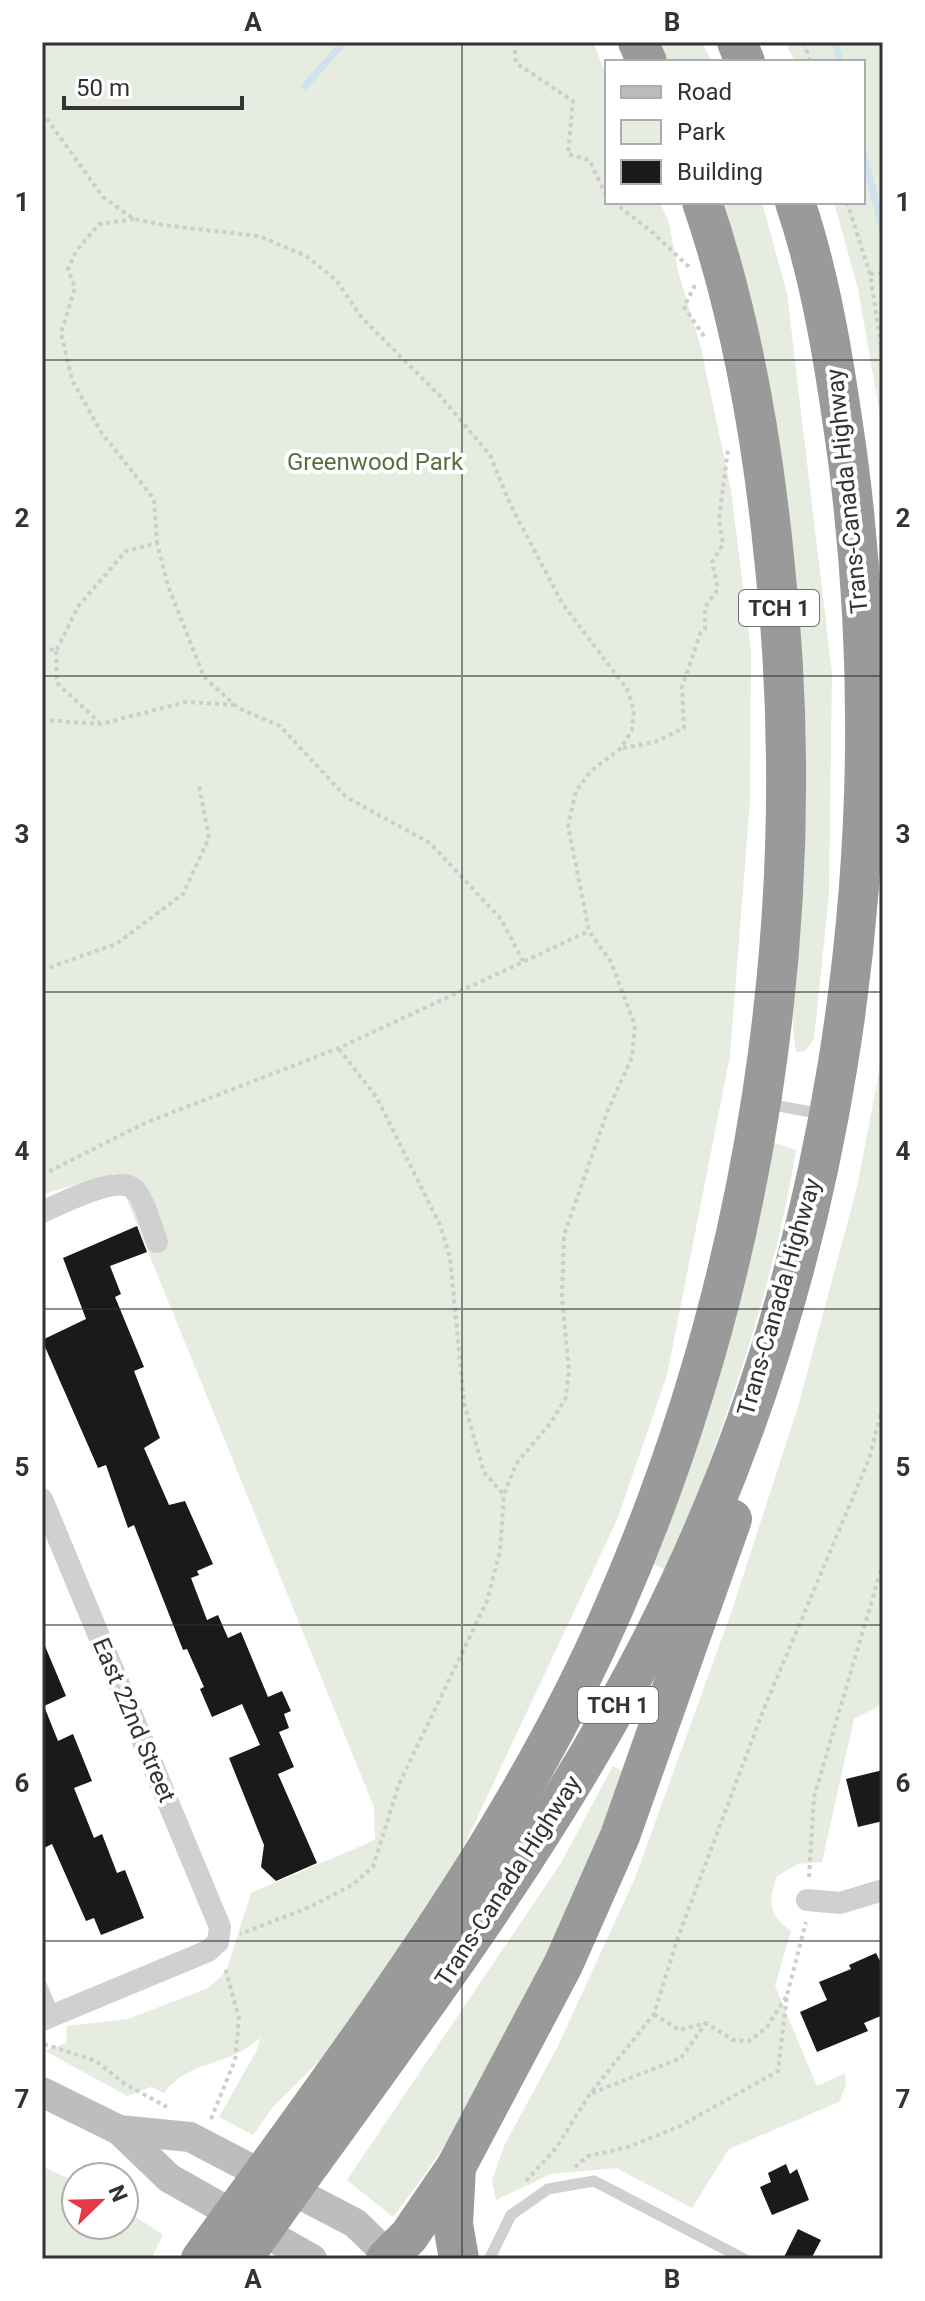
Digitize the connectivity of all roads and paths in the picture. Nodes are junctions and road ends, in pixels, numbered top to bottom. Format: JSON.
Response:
{"nodes":[{"id":1,"x":514,"y":42,"type":"edge"},
{"id":2,"x":42,"y":112,"type":"edge"},
{"id":3,"x":605,"y":193,"type":"edge"},
{"id":4,"x":616,"y":204,"type":"edge"},
{"id":5,"x":703,"y":204,"type":"edge"},
{"id":6,"x":796,"y":204,"type":"edge"},
{"id":7,"x":848,"y":204,"type":"edge"},
{"id":8,"x":134,"y":219,"type":"junction"},
{"id":9,"x":883,"y":273,"type":"edge"},
{"id":10,"x":870,"y":274,"type":"junction"},
{"id":11,"x":707,"y":340,"type":"dead end"},
{"id":12,"x":883,"y":359,"type":"edge"},
{"id":13,"x":735,"y":440,"type":"dead end"},
{"id":14,"x":157,"y":543,"type":"junction"},
{"id":15,"x":42,"y":647,"type":"edge"},
{"id":16,"x":56,"y":651,"type":"junction"},
{"id":17,"x":236,"y":705,"type":"junction"},
{"id":18,"x":42,"y":720,"type":"edge"},
{"id":19,"x":101,"y":724,"type":"junction"},
{"id":20,"x":621,"y":748,"type":"junction"},
{"id":21,"x":199,"y":785,"type":"dead end"},
{"id":22,"x":589,"y":931,"type":"junction"},
{"id":23,"x":524,"y":963,"type":"junction"},
{"id":24,"x":42,"y":970,"type":"edge"},
{"id":25,"x":339,"y":1048,"type":"junction"},
{"id":26,"x":762,"y":1102,"type":"junction"},
{"id":27,"x":827,"y":1114,"type":"junction"},
{"id":28,"x":42,"y":1175,"type":"edge"},
{"id":29,"x":811,"y":1193,"type":"junction"},
{"id":30,"x":42,"y":1212,"type":"edge"},
{"id":31,"x":157,"y":1242,"type":"dead end"},
{"id":32,"x":883,"y":1405,"type":"edge"},
{"id":33,"x":504,"y":1495,"type":"junction"},
{"id":34,"x":42,"y":1499,"type":"edge"},
{"id":35,"x":883,"y":1563,"type":"edge"},
{"id":36,"x":883,"y":1890,"type":"edge"},
{"id":37,"x":807,"y":1900,"type":"junction"},
{"id":38,"x":218,"y":1942,"type":"junction"},
{"id":39,"x":42,"y":1986,"type":"edge"},
{"id":40,"x":787,"y":1995,"type":"junction"},
{"id":41,"x":654,"y":2014,"type":"junction"},
{"id":42,"x":47,"y":2016,"type":"edge"},
{"id":43,"x":706,"y":2023,"type":"junction"},
{"id":44,"x":42,"y":2092,"type":"edge"},
{"id":45,"x":590,"y":2094,"type":"junction"},
{"id":46,"x":208,"y":2128,"type":"dead end"},
{"id":47,"x":119,"y":2130,"type":"junction"},
{"id":48,"x":299,"y":2151,"type":"junction"},
{"id":49,"x":456,"y":2167,"type":"junction"},
{"id":50,"x":548,"y":2189,"type":"junction"},
{"id":51,"x":511,"y":2215,"type":"junction"},
{"id":52,"x":390,"y":2258,"type":"edge"},
{"id":53,"x":490,"y":2258,"type":"edge"},
{"id":54,"x":201,"y":2259,"type":"edge"},
{"id":55,"x":242,"y":2259,"type":"edge"},
{"id":56,"x":312,"y":2259,"type":"edge"},
{"id":57,"x":459,"y":2259,"type":"edge"},
{"id":58,"x":744,"y":2259,"type":"edge"}],
"edges":[{"from":1,"to":3,"type":"path"},
{"from":2,"to":8,"type":"path"},
{"from":4,"to":11,"type":"path"},
{"from":5,"to":26,"type":"highway","name":"Trans-Canada Highway","number":"TCH 1"},
{"from":6,"to":27,"type":"highway","name":"Trans-Canada Highway","number":"TCH 1"},
{"from":7,"to":10,"type":"path"},
{"from":8,"to":14,"type":"path"},
{"from":8,"to":20,"type":"path"},
{"from":9,"to":10,"type":"path"},
{"from":10,"to":12,"type":"path"},
{"from":13,"to":20,"type":"path"},
{"from":14,"to":16,"type":"path"},
{"from":14,"to":17,"type":"path"},
{"from":15,"to":16,"type":"path"},
{"from":16,"to":19,"type":"path"},
{"from":17,"to":19,"type":"path"},
{"from":17,"to":23,"type":"path"},
{"from":18,"to":19,"type":"path"},
{"from":20,"to":22,"type":"path"},
{"from":21,"to":24,"type":"path"},
{"from":22,"to":23,"type":"path"},
{"from":22,"to":33,"type":"path"},
{"from":23,"to":25,"type":"path"},
{"from":25,"to":28,"type":"path"},
{"from":25,"to":33,"type":"path"},
{"from":26,"to":27,"type":"lane"},
{"from":26,"to":48,"type":"highway","name":"Trans-Canada Highway","number":"TCH 1"},
{"from":27,"to":29,"type":"highway","name":"Trans-Canada Highway","number":"TCH 1"},
{"from":29,"to":48,"type":"highway","name":"Trans-Canada Highway","number":"TCH 1"},
{"from":29,"to":49,"type":"highway"},
{"from":30,"to":31,"type":"street"},
{"from":32,"to":41,"type":"path"},
{"from":33,"to":38,"type":"path"},
{"from":34,"to":38,"type":"street","name":"East 22nd Street"},
{"from":35,"to":37,"type":"path"},
{"from":36,"to":37,"type":"street"},
{"from":37,"to":40,"type":"path"},
{"from":38,"to":42,"type":"street"},
{"from":38,"to":46,"type":"path"},
{"from":39,"to":42,"type":"lane"},
{"from":40,"to":43,"type":"path"},
{"from":40,"to":50,"type":"path"},
{"from":41,"to":43,"type":"path"},
{"from":41,"to":45,"type":"path"},
{"from":43,"to":45,"type":"path"},
{"from":44,"to":47,"type":"main road"},
{"from":45,"to":51,"type":"path"},
{"from":47,"to":52,"type":"main road"},
{"from":47,"to":56,"type":"main road"},
{"from":48,"to":54,"type":"highway","name":"Trans-Canada Highway","number":"TCH 1","bridge":true},
{"from":48,"to":55,"type":"highway","name":"Trans-Canada Highway","number":"TCH 1","bridge":true},
{"from":49,"to":52,"type":"highway"},
{"from":49,"to":57,"type":"highway"},
{"from":50,"to":51,"type":"lane"},
{"from":50,"to":58,"type":"lane"},
{"from":51,"to":53,"type":"lane"}]}
